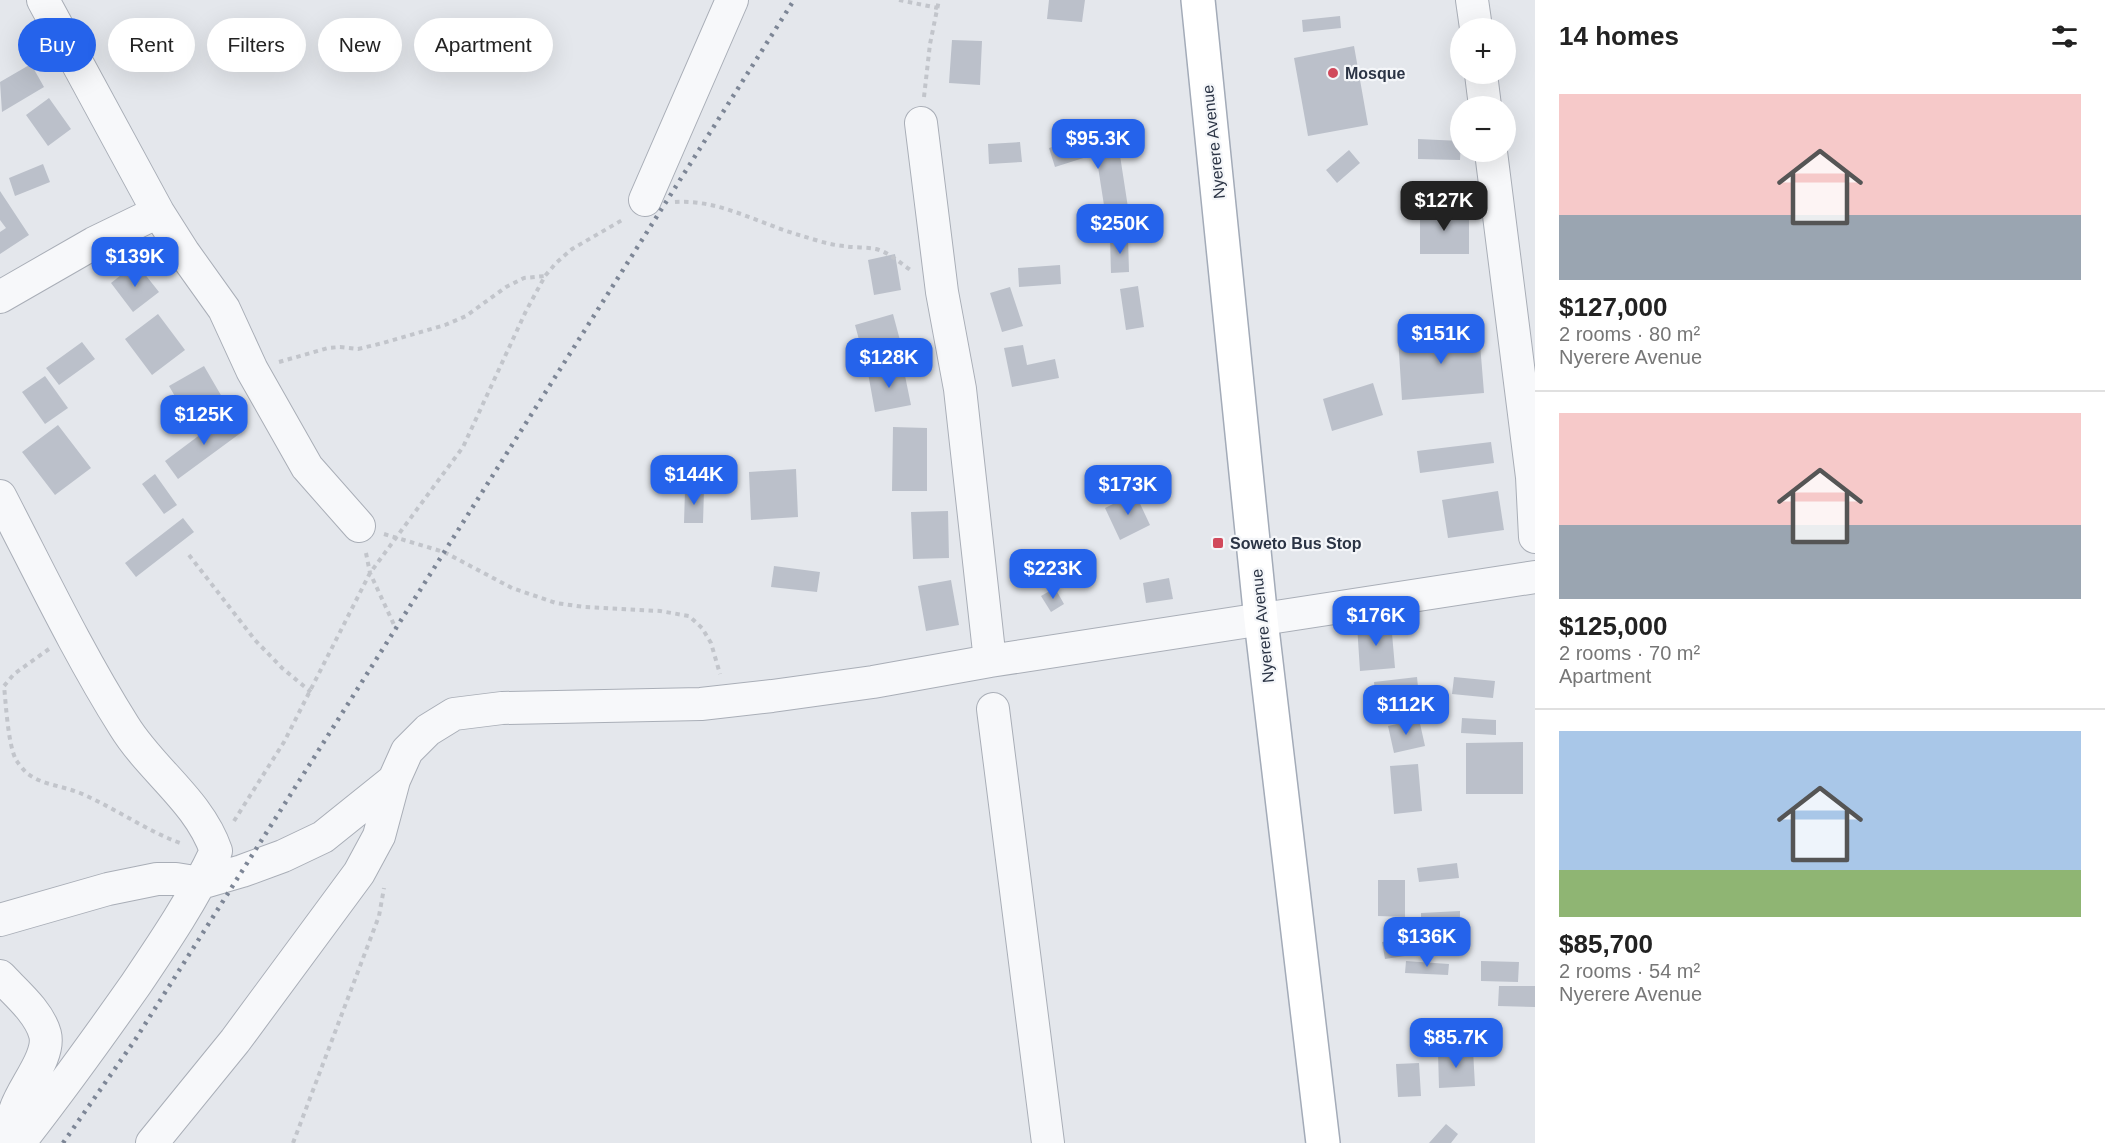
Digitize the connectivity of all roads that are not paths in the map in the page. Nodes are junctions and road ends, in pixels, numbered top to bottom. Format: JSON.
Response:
{"nodes":[{"id":1,"x":43,"y":0,"type":"edge"},
{"id":2,"x":732,"y":0,"type":"edge"},
{"id":3,"x":1198,"y":0,"type":"edge"},
{"id":4,"x":1472,"y":0,"type":"edge"},
{"id":5,"x":1475,"y":18,"type":"edge"},
{"id":6,"x":921,"y":123,"type":"road end"},
{"id":7,"x":1492,"y":162,"type":"edge"},
{"id":8,"x":645,"y":200,"type":"road end"},
{"id":9,"x":158,"y":212,"type":"junction"},
{"id":10,"x":0,"y":297,"type":"edge"},
{"id":11,"x":0,"y":496,"type":"edge"},
{"id":12,"x":359,"y":526,"type":"road end"},
{"id":13,"x":1535,"y":537,"type":"edge"},
{"id":14,"x":1535,"y":577,"type":"edge"},
{"id":15,"x":1261,"y":620,"type":"junction"},
{"id":16,"x":990,"y":661,"type":"junction"},
{"id":17,"x":993,"y":709,"type":"dead end"},
{"id":18,"x":394,"y":780,"type":"junction"},
{"id":19,"x":210,"y":864,"type":"junction"},
{"id":20,"x":0,"y":920,"type":"edge"},
{"id":21,"x":0,"y":976,"type":"edge"},
{"id":22,"x":13,"y":1143,"type":"edge"},
{"id":23,"x":19,"y":1143,"type":"edge"},
{"id":24,"x":152,"y":1143,"type":"edge"},
{"id":25,"x":1048,"y":1143,"type":"edge"},
{"id":26,"x":1323,"y":1143,"type":"edge"}],
"edges":[{"from":1,"to":9,"type":"street"},
{"from":2,"to":8,"type":"street"},
{"from":3,"to":15,"type":"main road","name":"Nyerere Avenue"},
{"from":4,"to":5,"type":"street"},
{"from":6,"to":16,"type":"street"},
{"from":7,"to":13,"type":"street"},
{"from":9,"to":10,"type":"street"},
{"from":9,"to":12,"type":"street"},
{"from":11,"to":19,"type":"street"},
{"from":14,"to":15,"type":"street"},
{"from":15,"to":16,"type":"street"},
{"from":15,"to":26,"type":"main road","name":"Nyerere Avenue"},
{"from":16,"to":18,"type":"street"},
{"from":17,"to":25,"type":"street"},
{"from":18,"to":19,"type":"street"},
{"from":18,"to":24,"type":"street"},
{"from":19,"to":20,"type":"street"},
{"from":19,"to":23,"type":"street"},
{"from":21,"to":22,"type":"street"}]}
